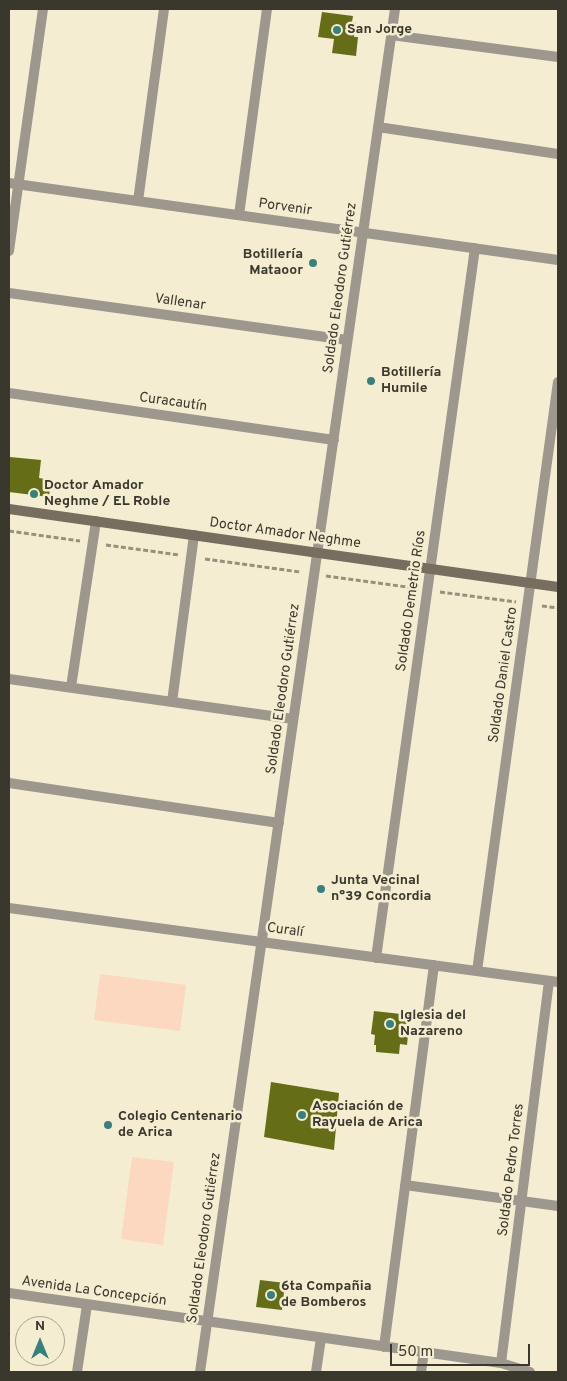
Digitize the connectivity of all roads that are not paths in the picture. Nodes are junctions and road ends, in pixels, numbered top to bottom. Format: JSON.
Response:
{"nodes":[{"id":1,"x":43,"y":9,"type":"edge"},
{"id":2,"x":164,"y":9,"type":"edge"},
{"id":3,"x":267,"y":9,"type":"edge"},
{"id":4,"x":395,"y":9,"type":"edge"},
{"id":5,"x":391,"y":35,"type":"junction"},
{"id":6,"x":558,"y":57,"type":"edge"},
{"id":7,"x":378,"y":127,"type":"junction"},
{"id":8,"x":558,"y":154,"type":"edge"},
{"id":9,"x":13,"y":184,"type":"edge"},
{"id":10,"x":138,"y":201,"type":"junction"},
{"id":11,"x":239,"y":216,"type":"junction"},
{"id":12,"x":363,"y":233,"type":"junction"},
{"id":13,"x":475,"y":248,"type":"junction"},
{"id":14,"x":9,"y":251,"type":"edge"},
{"id":15,"x":558,"y":260,"type":"edge"},
{"id":16,"x":9,"y":293,"type":"edge"},
{"id":17,"x":348,"y":340,"type":"junction"},
{"id":18,"x":558,"y":382,"type":"edge"},
{"id":19,"x":9,"y":394,"type":"edge"},
{"id":20,"x":334,"y":440,"type":"junction"},
{"id":21,"x":9,"y":509,"type":"edge"},
{"id":22,"x":96,"y":521,"type":"junction"},
{"id":23,"x":194,"y":535,"type":"junction"},
{"id":24,"x":317,"y":553,"type":"junction"},
{"id":25,"x":430,"y":569,"type":"junction"},
{"id":26,"x":530,"y":583,"type":"junction"},
{"id":27,"x":558,"y":587,"type":"edge"},
{"id":28,"x":9,"y":678,"type":"edge"},
{"id":29,"x":71,"y":687,"type":"junction"},
{"id":30,"x":172,"y":702,"type":"junction"},
{"id":31,"x":294,"y":719,"type":"junction"},
{"id":32,"x":9,"y":783,"type":"edge"},
{"id":33,"x":279,"y":823,"type":"junction"},
{"id":34,"x":9,"y":908,"type":"edge"},
{"id":35,"x":262,"y":942,"type":"junction"},
{"id":36,"x":376,"y":958,"type":"junction"},
{"id":37,"x":434,"y":965,"type":"junction"},
{"id":38,"x":477,"y":971,"type":"junction"},
{"id":39,"x":554,"y":982,"type":"edge"},
{"id":40,"x":405,"y":1185,"type":"junction"},
{"id":41,"x":522,"y":1201,"type":"junction"},
{"id":42,"x":558,"y":1206,"type":"edge"},
{"id":43,"x":9,"y":1293,"type":"edge"},
{"id":44,"x":87,"y":1305,"type":"junction"},
{"id":45,"x":207,"y":1322,"type":"junction"},
{"id":46,"x":321,"y":1338,"type":"junction"},
{"id":47,"x":384,"y":1347,"type":"junction"},
{"id":48,"x":424,"y":1352,"type":"junction"},
{"id":49,"x":501,"y":1363,"type":"junction"},
{"id":50,"x":525,"y":1371,"type":"edge"},
{"id":51,"x":77,"y":1372,"type":"edge"},
{"id":52,"x":200,"y":1372,"type":"edge"},
{"id":53,"x":316,"y":1372,"type":"edge"},
{"id":54,"x":421,"y":1372,"type":"edge"}],
"edges":[{"from":1,"to":9,"type":"street"},
{"from":2,"to":10,"type":"street"},
{"from":3,"to":11,"type":"street"},
{"from":4,"to":5,"type":"street","name":"Soldado Eleodoro Gutiérrez"},
{"from":5,"to":6,"type":"street"},
{"from":5,"to":7,"type":"street","name":"Soldado Eleodoro Gutiérrez"},
{"from":7,"to":8,"type":"street"},
{"from":7,"to":12,"type":"street","name":"Soldado Eleodoro Gutiérrez"},
{"from":9,"to":10,"type":"street","name":"Porvenir"},
{"from":9,"to":14,"type":"street"},
{"from":10,"to":11,"type":"street","name":"Porvenir"},
{"from":11,"to":12,"type":"street","name":"Porvenir"},
{"from":12,"to":13,"type":"street","name":"Porvenir"},
{"from":12,"to":17,"type":"street","name":"Soldado Eleodoro Gutiérrez"},
{"from":13,"to":15,"type":"street","name":"Porvenir"},
{"from":13,"to":25,"type":"street","name":"Soldado Demetrio Ríos"},
{"from":16,"to":17,"type":"street","name":"Vallenar"},
{"from":17,"to":20,"type":"street","name":"Soldado Eleodoro Gutiérrez"},
{"from":18,"to":26,"type":"street","name":"Soldado Daniel Castro"},
{"from":19,"to":20,"type":"street","name":"Curacautín"},
{"from":20,"to":24,"type":"street","name":"Soldado Eleodoro Gutiérrez"},
{"from":21,"to":22,"type":"main road","name":"Doctor Amador Neghme"},
{"from":22,"to":23,"type":"main road","name":"Doctor Amador Neghme"},
{"from":22,"to":29,"type":"street"},
{"from":23,"to":24,"type":"main road","name":"Doctor Amador Neghme"},
{"from":23,"to":30,"type":"street"},
{"from":24,"to":25,"type":"main road","name":"Doctor Amador Neghme"},
{"from":24,"to":31,"type":"street","name":"Soldado Eleodoro Gutiérrez"},
{"from":25,"to":26,"type":"main road","name":"Doctor Amador Neghme"},
{"from":25,"to":36,"type":"street","name":"Soldado Demetrio Ríos"},
{"from":26,"to":27,"type":"main road","name":"Doctor Amador Neghme"},
{"from":26,"to":38,"type":"street","name":"Soldado Daniel Castro"},
{"from":28,"to":29,"type":"street"},
{"from":29,"to":30,"type":"street"},
{"from":30,"to":31,"type":"street"},
{"from":31,"to":33,"type":"street","name":"Soldado Eleodoro Gutiérrez"},
{"from":32,"to":33,"type":"street"},
{"from":33,"to":35,"type":"street","name":"Soldado Eleodoro Gutiérrez"},
{"from":34,"to":35,"type":"street","name":"Curalí"},
{"from":35,"to":36,"type":"street","name":"Curalí"},
{"from":35,"to":45,"type":"street","name":"Soldado Eleodoro Gutiérrez"},
{"from":36,"to":37,"type":"street","name":"Curalí"},
{"from":37,"to":38,"type":"street","name":"Curalí"},
{"from":37,"to":40,"type":"street"},
{"from":38,"to":39,"type":"street","name":"Curalí"},
{"from":39,"to":41,"type":"street","name":"Soldado Pedro Torres"},
{"from":40,"to":41,"type":"street"},
{"from":40,"to":47,"type":"street"},
{"from":41,"to":42,"type":"street"},
{"from":41,"to":49,"type":"street","name":"Soldado Pedro Torres"},
{"from":43,"to":44,"type":"street","name":"Avenida La Concepción"},
{"from":44,"to":45,"type":"street","name":"Avenida La Concepción"},
{"from":44,"to":51,"type":"street"},
{"from":45,"to":46,"type":"street","name":"Avenida La Concepción"},
{"from":45,"to":52,"type":"street","name":"Soldado Eleodoro Gutiérrez"},
{"from":46,"to":47,"type":"street","name":"Avenida La Concepción"},
{"from":46,"to":53,"type":"street"},
{"from":47,"to":48,"type":"street","name":"Avenida La Concepción"},
{"from":48,"to":49,"type":"street","name":"Avenida La Concepción"},
{"from":48,"to":54,"type":"street"},
{"from":49,"to":50,"type":"street","name":"Avenida La Concepción"}]}
